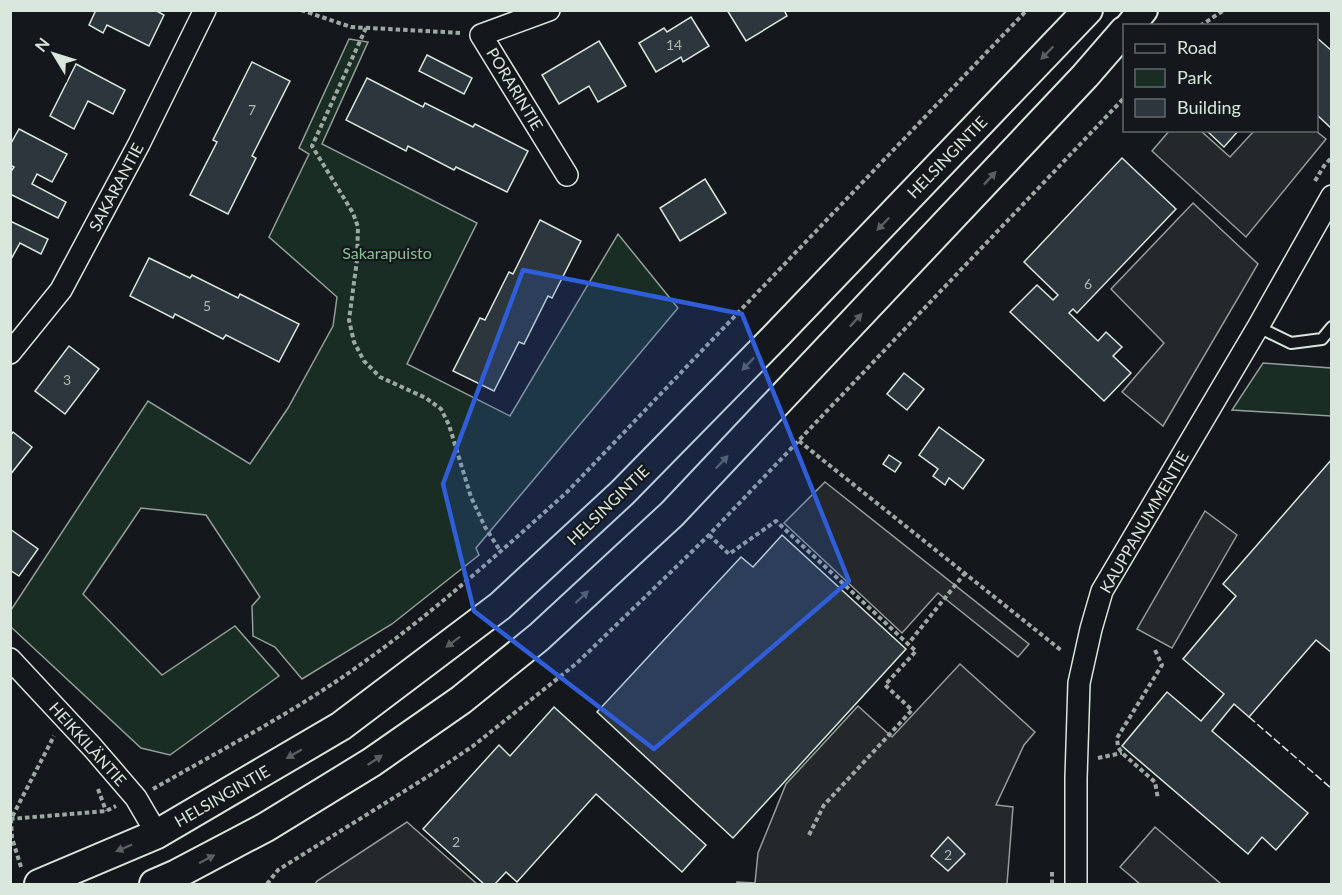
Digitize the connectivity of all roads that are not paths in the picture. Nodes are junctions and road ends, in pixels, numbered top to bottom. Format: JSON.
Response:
{"nodes":[{"id":1,"x":205,"y":10,"type":"edge"},
{"id":2,"x":549,"y":10,"type":"edge"},
{"id":3,"x":1088,"y":10,"type":"edge"},
{"id":4,"x":1143,"y":10,"type":"edge"},
{"id":5,"x":1132,"y":24,"type":"edge"},
{"id":6,"x":1123,"y":34,"type":"edge"},
{"id":7,"x":567,"y":175,"type":"dead end"},
{"id":8,"x":1332,"y":196,"type":"edge"},
{"id":9,"x":1326,"y":220,"type":"edge"},
{"id":10,"x":1258,"y":327,"type":"junction"},
{"id":11,"x":1332,"y":327,"type":"edge"},
{"id":12,"x":10,"y":353,"type":"edge"},
{"id":13,"x":10,"y":659,"type":"edge"},
{"id":14,"x":157,"y":834,"type":"junction"},
{"id":15,"x":30,"y":876,"type":"edge"},
{"id":16,"x":172,"y":881,"type":"edge"},
{"id":17,"x":1076,"y":885,"type":"edge"}],
"edges":[{"from":1,"to":12,"type":"street","name":"SAKARANTIE"},
{"from":2,"to":7,"type":"street","name":"PORARINTIE"},
{"from":3,"to":14,"type":"main road","name":"HELSINGINTIE","one_way":true},
{"from":4,"to":5,"type":"main road"},
{"from":16,"to":6,"type":"main road","one_way":true},
{"from":8,"to":9,"type":"street","name":"KAUPPANUMMENTIE"},
{"from":9,"to":10,"type":"street","name":"KAUPPANUMMENTIE"},
{"from":10,"to":11,"type":"lane"},
{"from":10,"to":17,"type":"street","name":"KAUPPANUMMENTIE"},
{"from":13,"to":14,"type":"street","name":"HEIKKILÄNTIE"},
{"from":14,"to":15,"type":"main road","name":"HELSINGINTIE","one_way":true},
{"from":14,"to":16,"type":"main road"}]}
